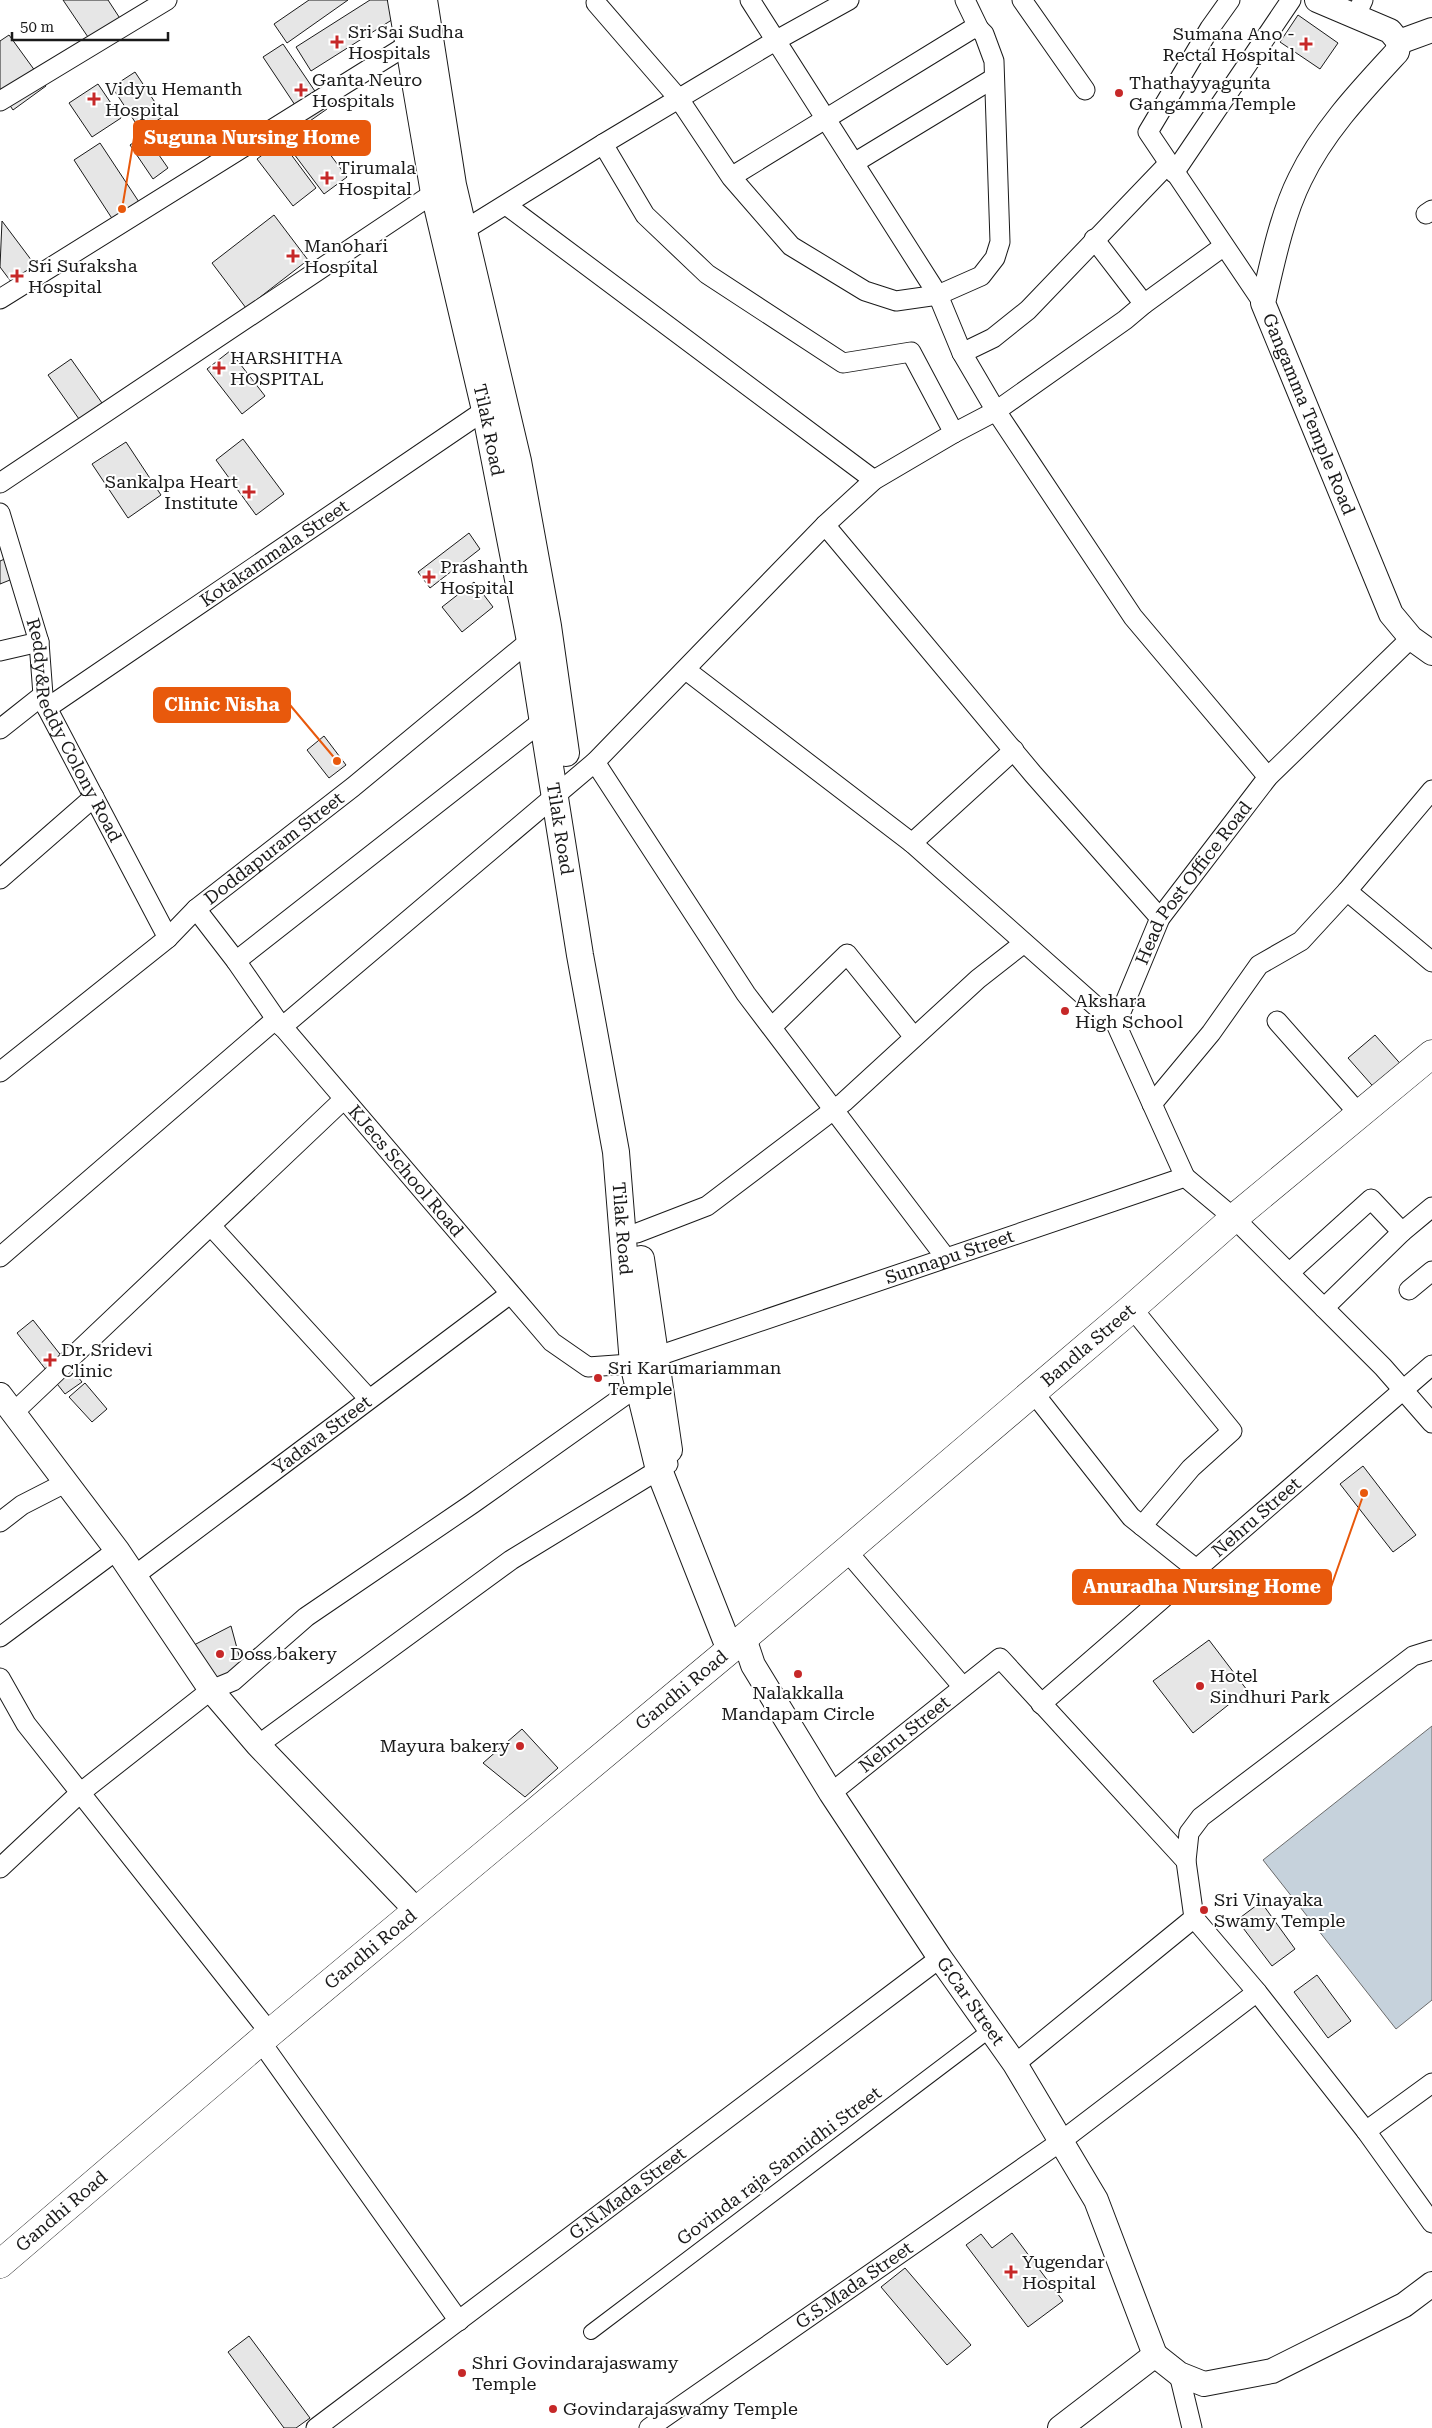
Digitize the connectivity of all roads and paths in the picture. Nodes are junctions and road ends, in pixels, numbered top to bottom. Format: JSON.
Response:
{"nodes":[{"id":1,"x":167,"y":0,"type":"edge"},
{"id":2,"x":401,"y":0,"type":"edge"},
{"id":3,"x":424,"y":0,"type":"edge"},
{"id":4,"x":750,"y":0,"type":"edge"},
{"id":5,"x":849,"y":0,"type":"edge"},
{"id":6,"x":965,"y":0,"type":"edge"},
{"id":7,"x":1022,"y":0,"type":"edge"},
{"id":8,"x":1230,"y":0,"type":"edge"},
{"id":9,"x":1291,"y":0,"type":"edge"},
{"id":10,"x":1317,"y":0,"type":"edge"},
{"id":11,"x":596,"y":3,"type":"dead end"},
{"id":12,"x":1360,"y":8,"type":"edge"},
{"id":13,"x":979,"y":29,"type":"junction"},
{"id":14,"x":1430,"y":34,"type":"edge"},
{"id":15,"x":775,"y":41,"type":"junction"},
{"id":16,"x":1399,"y":42,"type":"junction"},
{"id":17,"x":409,"y":44,"type":"junction"},
{"id":18,"x":994,"y":78,"type":"junction"},
{"id":19,"x":1085,"y":90,"type":"dead end"},
{"id":20,"x":679,"y":99,"type":"junction"},
{"id":21,"x":0,"y":101,"type":"edge"},
{"id":22,"x":827,"y":119,"type":"junction"},
{"id":23,"x":603,"y":144,"type":"junction"},
{"id":24,"x":854,"y":163,"type":"junction"},
{"id":25,"x":1171,"y":168,"type":"junction"},
{"id":26,"x":731,"y":177,"type":"junction"},
{"id":27,"x":443,"y":189,"type":"junction"},
{"id":28,"x":506,"y":206,"type":"junction"},
{"id":29,"x":454,"y":237,"type":"junction"},
{"id":30,"x":1094,"y":239,"type":"junction"},
{"id":31,"x":1224,"y":246,"type":"junction"},
{"id":32,"x":938,"y":295,"type":"junction"},
{"id":33,"x":0,"y":299,"type":"edge"},
{"id":34,"x":1263,"y":303,"type":"junction"},
{"id":35,"x":1144,"y":304,"type":"junction"},
{"id":36,"x":962,"y":353,"type":"junction"},
{"id":37,"x":494,"y":404,"type":"junction"},
{"id":38,"x":996,"y":411,"type":"junction"},
{"id":39,"x":954,"y":433,"type":"junction"},
{"id":40,"x":874,"y":480,"type":"junction"},
{"id":41,"x":0,"y":483,"type":"edge"},
{"id":42,"x":0,"y":513,"type":"edge"},
{"id":43,"x":825,"y":525,"type":"junction"},
{"id":44,"x":539,"y":634,"type":"junction"},
{"id":45,"x":1411,"y":638,"type":"junction"},
{"id":46,"x":39,"y":642,"type":"junction"},
{"id":47,"x":0,"y":651,"type":"edge"},
{"id":48,"x":1432,"y":653,"type":"edge"},
{"id":49,"x":686,"y":670,"type":"junction"},
{"id":50,"x":45,"y":702,"type":"junction"},
{"id":51,"x":551,"y":714,"type":"junction"},
{"id":52,"x":0,"y":729,"type":"edge"},
{"id":53,"x":1014,"y":750,"type":"junction"},
{"id":54,"x":595,"y":762,"type":"junction"},
{"id":55,"x":1268,"y":777,"type":"junction"},
{"id":56,"x":1432,"y":790,"type":"edge"},
{"id":57,"x":562,"y":792,"type":"junction"},
{"id":58,"x":94,"y":797,"type":"junction"},
{"id":59,"x":912,"y":843,"type":"junction"},
{"id":60,"x":0,"y":879,"type":"edge"},
{"id":61,"x":1347,"y":891,"type":"junction"},
{"id":62,"x":196,"y":909,"type":"junction"},
{"id":63,"x":1160,"y":918,"type":"junction"},
{"id":64,"x":168,"y":938,"type":"junction"},
{"id":65,"x":1024,"y":943,"type":"junction"},
{"id":66,"x":236,"y":961,"type":"junction"},
{"id":67,"x":1432,"y":962,"type":"edge"},
{"id":68,"x":1277,"y":1021,"type":"dead end"},
{"id":69,"x":279,"y":1023,"type":"junction"},
{"id":70,"x":1116,"y":1024,"type":"junction"},
{"id":71,"x":772,"y":1027,"type":"junction"},
{"id":72,"x":914,"y":1037,"type":"junction"},
{"id":73,"x":1432,"y":1054,"type":"edge"},
{"id":74,"x":0,"y":1072,"type":"edge"},
{"id":75,"x":344,"y":1100,"type":"junction"},
{"id":76,"x":1152,"y":1104,"type":"junction"},
{"id":77,"x":834,"y":1110,"type":"junction"},
{"id":78,"x":1360,"y":1115,"type":"junction"},
{"id":79,"x":1185,"y":1177,"type":"junction"},
{"id":80,"x":1432,"y":1207,"type":"edge"},
{"id":81,"x":1234,"y":1218,"type":"junction"},
{"id":82,"x":211,"y":1226,"type":"junction"},
{"id":83,"x":1402,"y":1232,"type":"junction"},
{"id":84,"x":637,"y":1233,"type":"junction"},
{"id":85,"x":0,"y":1257,"type":"edge"},
{"id":86,"x":946,"y":1258,"type":"junction"},
{"id":87,"x":1432,"y":1271,"type":"edge"},
{"id":88,"x":1290,"y":1273,"type":"junction"},
{"id":89,"x":1409,"y":1290,"type":"dead end"},
{"id":90,"x":510,"y":1294,"type":"junction"},
{"id":91,"x":1132,"y":1308,"type":"junction"},
{"id":92,"x":1324,"y":1308,"type":"junction"},
{"id":93,"x":1432,"y":1365,"type":"edge"},
{"id":94,"x":648,"y":1368,"type":"junction"},
{"id":95,"x":1403,"y":1389,"type":"junction"},
{"id":96,"x":1033,"y":1392,"type":"junction"},
{"id":97,"x":369,"y":1399,"type":"junction"},
{"id":98,"x":7,"y":1404,"type":"edge"},
{"id":99,"x":1432,"y":1424,"type":"edge"},
{"id":100,"x":665,"y":1466,"type":"junction"},
{"id":101,"x":65,"y":1483,"type":"junction"},
{"id":102,"x":0,"y":1522,"type":"edge"},
{"id":103,"x":1142,"y":1526,"type":"junction"},
{"id":104,"x":117,"y":1550,"type":"junction"},
{"id":105,"x":846,"y":1550,"type":"junction"},
{"id":106,"x":1196,"y":1569,"type":"junction"},
{"id":107,"x":134,"y":1576,"type":"junction"},
{"id":108,"x":0,"y":1636,"type":"edge"},
{"id":109,"x":737,"y":1644,"type":"junction"},
{"id":110,"x":1432,"y":1650,"type":"edge"},
{"id":111,"x":0,"y":1678,"type":"edge"},
{"id":112,"x":964,"y":1687,"type":"junction"},
{"id":113,"x":211,"y":1690,"type":"junction"},
{"id":114,"x":1041,"y":1704,"type":"junction"},
{"id":115,"x":258,"y":1744,"type":"junction"},
{"id":116,"x":80,"y":1793,"type":"junction"},
{"id":117,"x":831,"y":1793,"type":"junction"},
{"id":118,"x":1186,"y":1861,"type":"junction"},
{"id":119,"x":0,"y":1868,"type":"edge"},
{"id":120,"x":416,"y":1910,"type":"junction"},
{"id":121,"x":1194,"y":1918,"type":"junction"},
{"id":122,"x":940,"y":1958,"type":"junction"},
{"id":123,"x":1257,"y":1992,"type":"junction"},
{"id":124,"x":990,"y":2030,"type":"junction"},
{"id":125,"x":265,"y":2037,"type":"junction"},
{"id":126,"x":1015,"y":2064,"type":"junction"},
{"id":127,"x":1432,"y":2083,"type":"edge"},
{"id":128,"x":1366,"y":2131,"type":"junction"},
{"id":129,"x":1060,"y":2142,"type":"junction"},
{"id":130,"x":1432,"y":2223,"type":"edge"},
{"id":131,"x":0,"y":2264,"type":"edge"},
{"id":132,"x":1432,"y":2284,"type":"edge"},
{"id":133,"x":459,"y":2321,"type":"junction"},
{"id":134,"x":591,"y":2332,"type":"dead end"},
{"id":135,"x":1155,"y":2355,"type":"junction"},
{"id":136,"x":1179,"y":2374,"type":"junction"},
{"id":137,"x":316,"y":2428,"type":"edge"},
{"id":138,"x":649,"y":2428,"type":"edge"},
{"id":139,"x":1060,"y":2428,"type":"edge"},
{"id":140,"x":1192,"y":2428,"type":"edge"}],
"edges":[{"from":1,"to":21,"type":"street"},
{"from":2,"to":17,"type":"main road","name":"Tilak Road"},
{"from":3,"to":27,"type":"main road","name":"Tilak Road"},
{"from":4,"to":15,"type":"street"},
{"from":5,"to":15,"type":"street"},
{"from":6,"to":13,"type":"street"},
{"from":7,"to":19,"type":"street"},
{"from":8,"to":25,"type":"street"},
{"from":9,"to":25,"type":"street"},
{"from":10,"to":12,"type":"street"},
{"from":11,"to":20,"type":"street"},
{"from":12,"to":16,"type":"street"},
{"from":13,"to":18,"type":"street"},
{"from":13,"to":22,"type":"street"},
{"from":14,"to":16,"type":"street"},
{"from":15,"to":20,"type":"street"},
{"from":15,"to":22,"type":"street"},
{"from":16,"to":34,"type":"street","name":"Gangamma Temple Road"},
{"from":17,"to":27,"type":"main road","name":"Tilak Road"},
{"from":17,"to":33,"type":"street"},
{"from":18,"to":24,"type":"street"},
{"from":18,"to":32,"type":"street"},
{"from":20,"to":23,"type":"street"},
{"from":20,"to":26,"type":"street"},
{"from":22,"to":24,"type":"street"},
{"from":22,"to":26,"type":"street"},
{"from":23,"to":28,"type":"street"},
{"from":23,"to":39,"type":"street"},
{"from":24,"to":32,"type":"street"},
{"from":25,"to":30,"type":"street"},
{"from":25,"to":31,"type":"street"},
{"from":26,"to":32,"type":"street"},
{"from":27,"to":29,"type":"main road","name":"Tilak Road"},
{"from":27,"to":41,"type":"street"},
{"from":28,"to":29,"type":"street"},
{"from":28,"to":40,"type":"street"},
{"from":29,"to":37,"type":"main road","name":"Tilak Road"},
{"from":30,"to":35,"type":"street"},
{"from":30,"to":36,"type":"street"},
{"from":31,"to":34,"type":"street"},
{"from":31,"to":35,"type":"street"},
{"from":32,"to":36,"type":"street"},
{"from":34,"to":45,"type":"street","name":"Gangamma Temple Road"},
{"from":35,"to":38,"type":"street"},
{"from":36,"to":38,"type":"street"},
{"from":37,"to":44,"type":"main road","name":"Tilak Road"},
{"from":37,"to":50,"type":"street","name":"Kotakammala Street"},
{"from":38,"to":39,"type":"street"},
{"from":38,"to":55,"type":"street"},
{"from":39,"to":40,"type":"street"},
{"from":40,"to":43,"type":"street"},
{"from":42,"to":46,"type":"street","name":"Reddy&Reddy Colony Road"},
{"from":43,"to":49,"type":"street"},
{"from":43,"to":53,"type":"street"},
{"from":44,"to":51,"type":"main road","name":"Tilak Road"},
{"from":44,"to":62,"type":"street","name":"Doddapuram Street"},
{"from":45,"to":48,"type":"street","name":"Gangamma Temple Road"},
{"from":45,"to":55,"type":"street","name":"Head Post Office Road"},
{"from":46,"to":47,"type":"street"},
{"from":46,"to":50,"type":"street","name":"Reddy&Reddy Colony Road"},
{"from":49,"to":54,"type":"street"},
{"from":49,"to":59,"type":"street"},
{"from":50,"to":52,"type":"street","name":"Kotakammala Street"},
{"from":50,"to":58,"type":"street","name":"Reddy&Reddy Colony Road"},
{"from":51,"to":57,"type":"main road","name":"Tilak Road"},
{"from":51,"to":66,"type":"street"},
{"from":53,"to":59,"type":"street"},
{"from":53,"to":63,"type":"street"},
{"from":54,"to":57,"type":"street"},
{"from":54,"to":71,"type":"street"},
{"from":55,"to":63,"type":"street","name":"Head Post Office Road"},
{"from":56,"to":61,"type":"street"},
{"from":57,"to":69,"type":"street"},
{"from":57,"to":84,"type":"main road","name":"Tilak Road"},
{"from":57,"to":94,"type":"main road","name":"Tilak Road"},
{"from":58,"to":60,"type":"street"},
{"from":58,"to":64,"type":"street","name":"Reddy&Reddy Colony Road"},
{"from":59,"to":65,"type":"street"},
{"from":61,"to":67,"type":"street"},
{"from":61,"to":76,"type":"street"},
{"from":62,"to":64,"type":"street","name":"Doddapuram Street"},
{"from":62,"to":66,"type":"street","name":"KJecs School Road"},
{"from":63,"to":70,"type":"street","name":"Head Post Office Road"},
{"from":64,"to":74,"type":"street","name":"Doddapuram Street"},
{"from":65,"to":70,"type":"street"},
{"from":65,"to":72,"type":"street"},
{"from":66,"to":69,"type":"street","name":"KJecs School Road"},
{"from":68,"to":78,"type":"street"},
{"from":69,"to":75,"type":"street","name":"KJecs School Road"},
{"from":69,"to":85,"type":"street"},
{"from":70,"to":76,"type":"street"},
{"from":71,"to":72,"type":"street"},
{"from":71,"to":77,"type":"street"},
{"from":72,"to":77,"type":"street"},
{"from":73,"to":78,"type":"main road","name":"Bandla Street"},
{"from":75,"to":82,"type":"street"},
{"from":75,"to":90,"type":"street","name":"KJecs School Road"},
{"from":76,"to":79,"type":"street"},
{"from":77,"to":84,"type":"street"},
{"from":77,"to":86,"type":"street"},
{"from":78,"to":81,"type":"main road","name":"Bandla Street"},
{"from":79,"to":81,"type":"street"},
{"from":79,"to":86,"type":"street","name":"Sunnapu Street"},
{"from":80,"to":83,"type":"street"},
{"from":81,"to":88,"type":"street"},
{"from":81,"to":91,"type":"main road","name":"Bandla Street"},
{"from":82,"to":97,"type":"street"},
{"from":82,"to":98,"type":"street"},
{"from":83,"to":88,"type":"street"},
{"from":83,"to":92,"type":"street"},
{"from":84,"to":94,"type":"main road","name":"Tilak Road"},
{"from":86,"to":94,"type":"street","name":"Sunnapu Street"},
{"from":87,"to":89,"type":"street"},
{"from":88,"to":92,"type":"street"},
{"from":90,"to":94,"type":"street","name":"KJecs School Road"},
{"from":90,"to":97,"type":"street","name":"Yadava Street"},
{"from":91,"to":96,"type":"main road","name":"Bandla Street"},
{"from":91,"to":103,"type":"street"},
{"from":92,"to":95,"type":"street"},
{"from":93,"to":95,"type":"street","name":"Nehru Street"},
{"from":94,"to":100,"type":"main road","name":"Tilak Road"},
{"from":94,"to":113,"type":"street"},
{"from":95,"to":99,"type":"street"},
{"from":95,"to":106,"type":"street","name":"Nehru Street"},
{"from":96,"to":103,"type":"street"},
{"from":96,"to":105,"type":"main road","name":"Bandla Street"},
{"from":97,"to":107,"type":"street","name":"Yadava Street"},
{"from":98,"to":101,"type":"street"},
{"from":100,"to":109,"type":"main road","name":"Tilak Road"},
{"from":100,"to":115,"type":"street"},
{"from":101,"to":102,"type":"street"},
{"from":101,"to":104,"type":"street"},
{"from":103,"to":106,"type":"street"},
{"from":104,"to":107,"type":"street"},
{"from":104,"to":108,"type":"street"},
{"from":105,"to":109,"type":"main road","name":"Bandla Street"},
{"from":105,"to":112,"type":"street"},
{"from":106,"to":114,"type":"street","name":"Nehru Street"},
{"from":107,"to":113,"type":"street"},
{"from":109,"to":117,"type":"street","name":"G.Car Street"},
{"from":109,"to":120,"type":"main road","name":"Gandhi Road"},
{"from":110,"to":118,"type":"street"},
{"from":111,"to":116,"type":"street"},
{"from":112,"to":114,"type":"street","name":"Nehru Street"},
{"from":112,"to":117,"type":"street","name":"Nehru Street"},
{"from":113,"to":115,"type":"street"},
{"from":113,"to":116,"type":"street"},
{"from":114,"to":118,"type":"street","name":"Nehru Street"},
{"from":115,"to":120,"type":"street"},
{"from":116,"to":119,"type":"street"},
{"from":116,"to":125,"type":"street"},
{"from":117,"to":122,"type":"street","name":"G.Car Street"},
{"from":118,"to":121,"type":"street"},
{"from":120,"to":125,"type":"main road","name":"Gandhi Road"},
{"from":121,"to":123,"type":"street"},
{"from":121,"to":126,"type":"street"},
{"from":122,"to":124,"type":"street","name":"G.Car Street"},
{"from":122,"to":133,"type":"street","name":"G.N.Mada Street"},
{"from":123,"to":128,"type":"street"},
{"from":123,"to":129,"type":"street","name":"G.S.Mada Street"},
{"from":124,"to":126,"type":"street","name":"G.Car Street"},
{"from":124,"to":134,"type":"street","name":"Govinda raja Sannidhi Street"},
{"from":125,"to":131,"type":"main road","name":"Gandhi Road"},
{"from":125,"to":133,"type":"street"},
{"from":126,"to":129,"type":"street","name":"G.Car Street"},
{"from":127,"to":128,"type":"street"},
{"from":128,"to":130,"type":"street"},
{"from":129,"to":135,"type":"street","name":"G.Car Street"},
{"from":129,"to":138,"type":"street","name":"G.S.Mada Street"},
{"from":132,"to":136,"type":"street"},
{"from":133,"to":137,"type":"street","name":"G.N.Mada Street"},
{"from":135,"to":136,"type":"street"},
{"from":135,"to":139,"type":"street"},
{"from":136,"to":140,"type":"street"}]}
